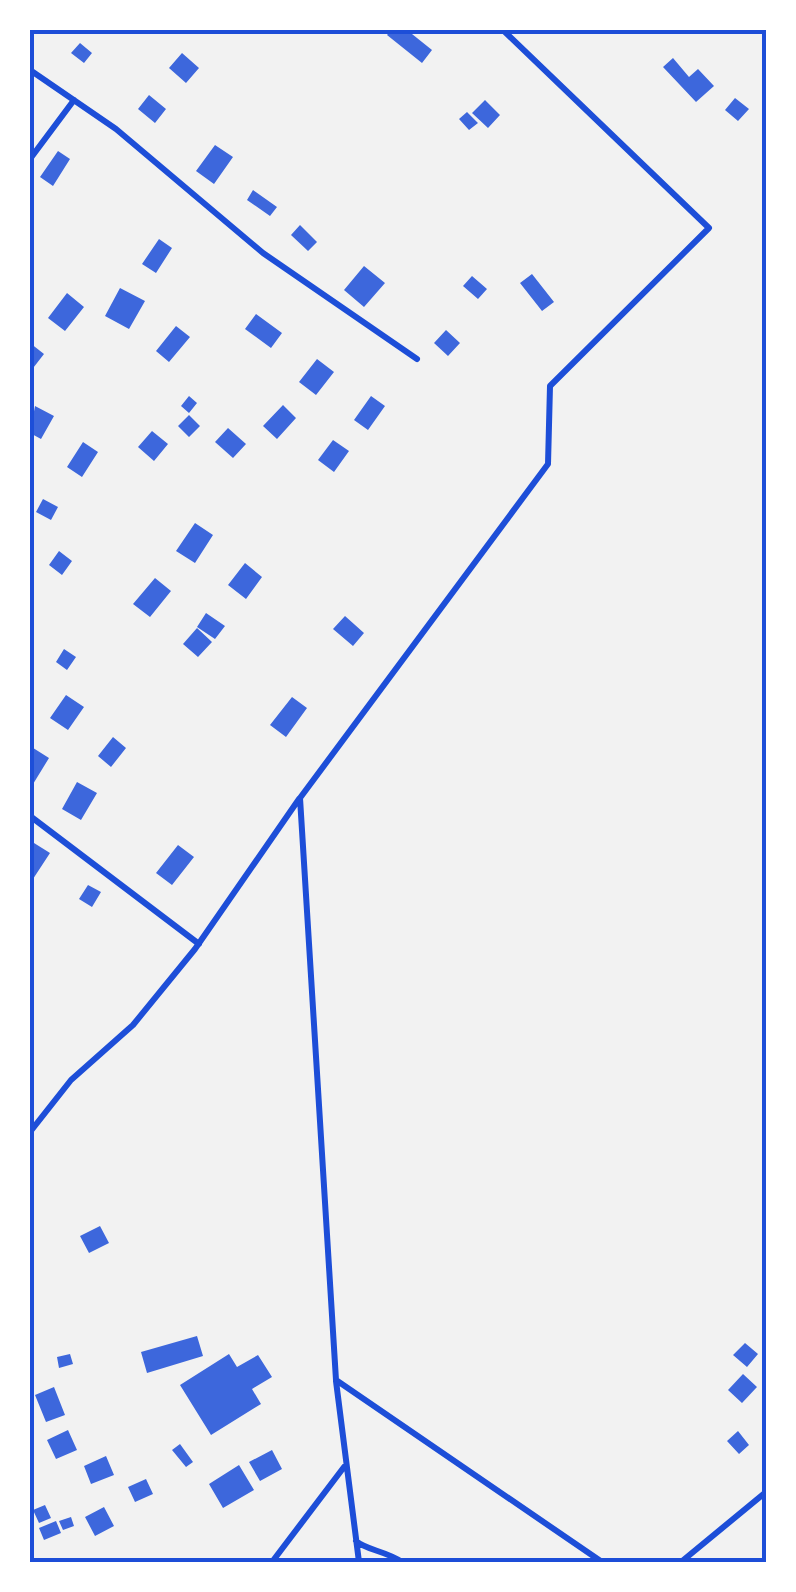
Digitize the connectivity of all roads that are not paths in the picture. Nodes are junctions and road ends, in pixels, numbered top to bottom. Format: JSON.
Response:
{"nodes":[{"id":1,"x":503,"y":30,"type":"edge"},
{"id":2,"x":30,"y":70,"type":"edge"},
{"id":3,"x":74,"y":100,"type":"junction"},
{"id":4,"x":30,"y":160,"type":"edge"},
{"id":5,"x":416,"y":360,"type":"dead end"},
{"id":6,"x":300,"y":798,"type":"junction"},
{"id":7,"x":30,"y":816,"type":"edge"},
{"id":8,"x":198,"y":944,"type":"junction"},
{"id":9,"x":30,"y":1132,"type":"edge"},
{"id":10,"x":336,"y":1380,"type":"junction"},
{"id":11,"x":344,"y":1467,"type":"junction"},
{"id":12,"x":766,"y":1492,"type":"edge"},
{"id":13,"x":356,"y":1540,"type":"junction"},
{"id":14,"x":272,"y":1562,"type":"edge"},
{"id":15,"x":359,"y":1562,"type":"edge"},
{"id":16,"x":402,"y":1562,"type":"edge"},
{"id":17,"x":602,"y":1562,"type":"edge"},
{"id":18,"x":681,"y":1562,"type":"edge"}],
"edges":[{"from":1,"to":6,"type":"street"},
{"from":2,"to":3,"type":"street"},
{"from":3,"to":4,"type":"street"},
{"from":3,"to":5,"type":"street"},
{"from":6,"to":8,"type":"street"},
{"from":6,"to":10,"type":"street"},
{"from":7,"to":8,"type":"street"},
{"from":8,"to":9,"type":"street"},
{"from":10,"to":11,"type":"street"},
{"from":10,"to":17,"type":"street"},
{"from":11,"to":13,"type":"street"},
{"from":11,"to":14,"type":"street"},
{"from":12,"to":18,"type":"street"},
{"from":13,"to":15,"type":"street"},
{"from":13,"to":16,"type":"street"}]}
